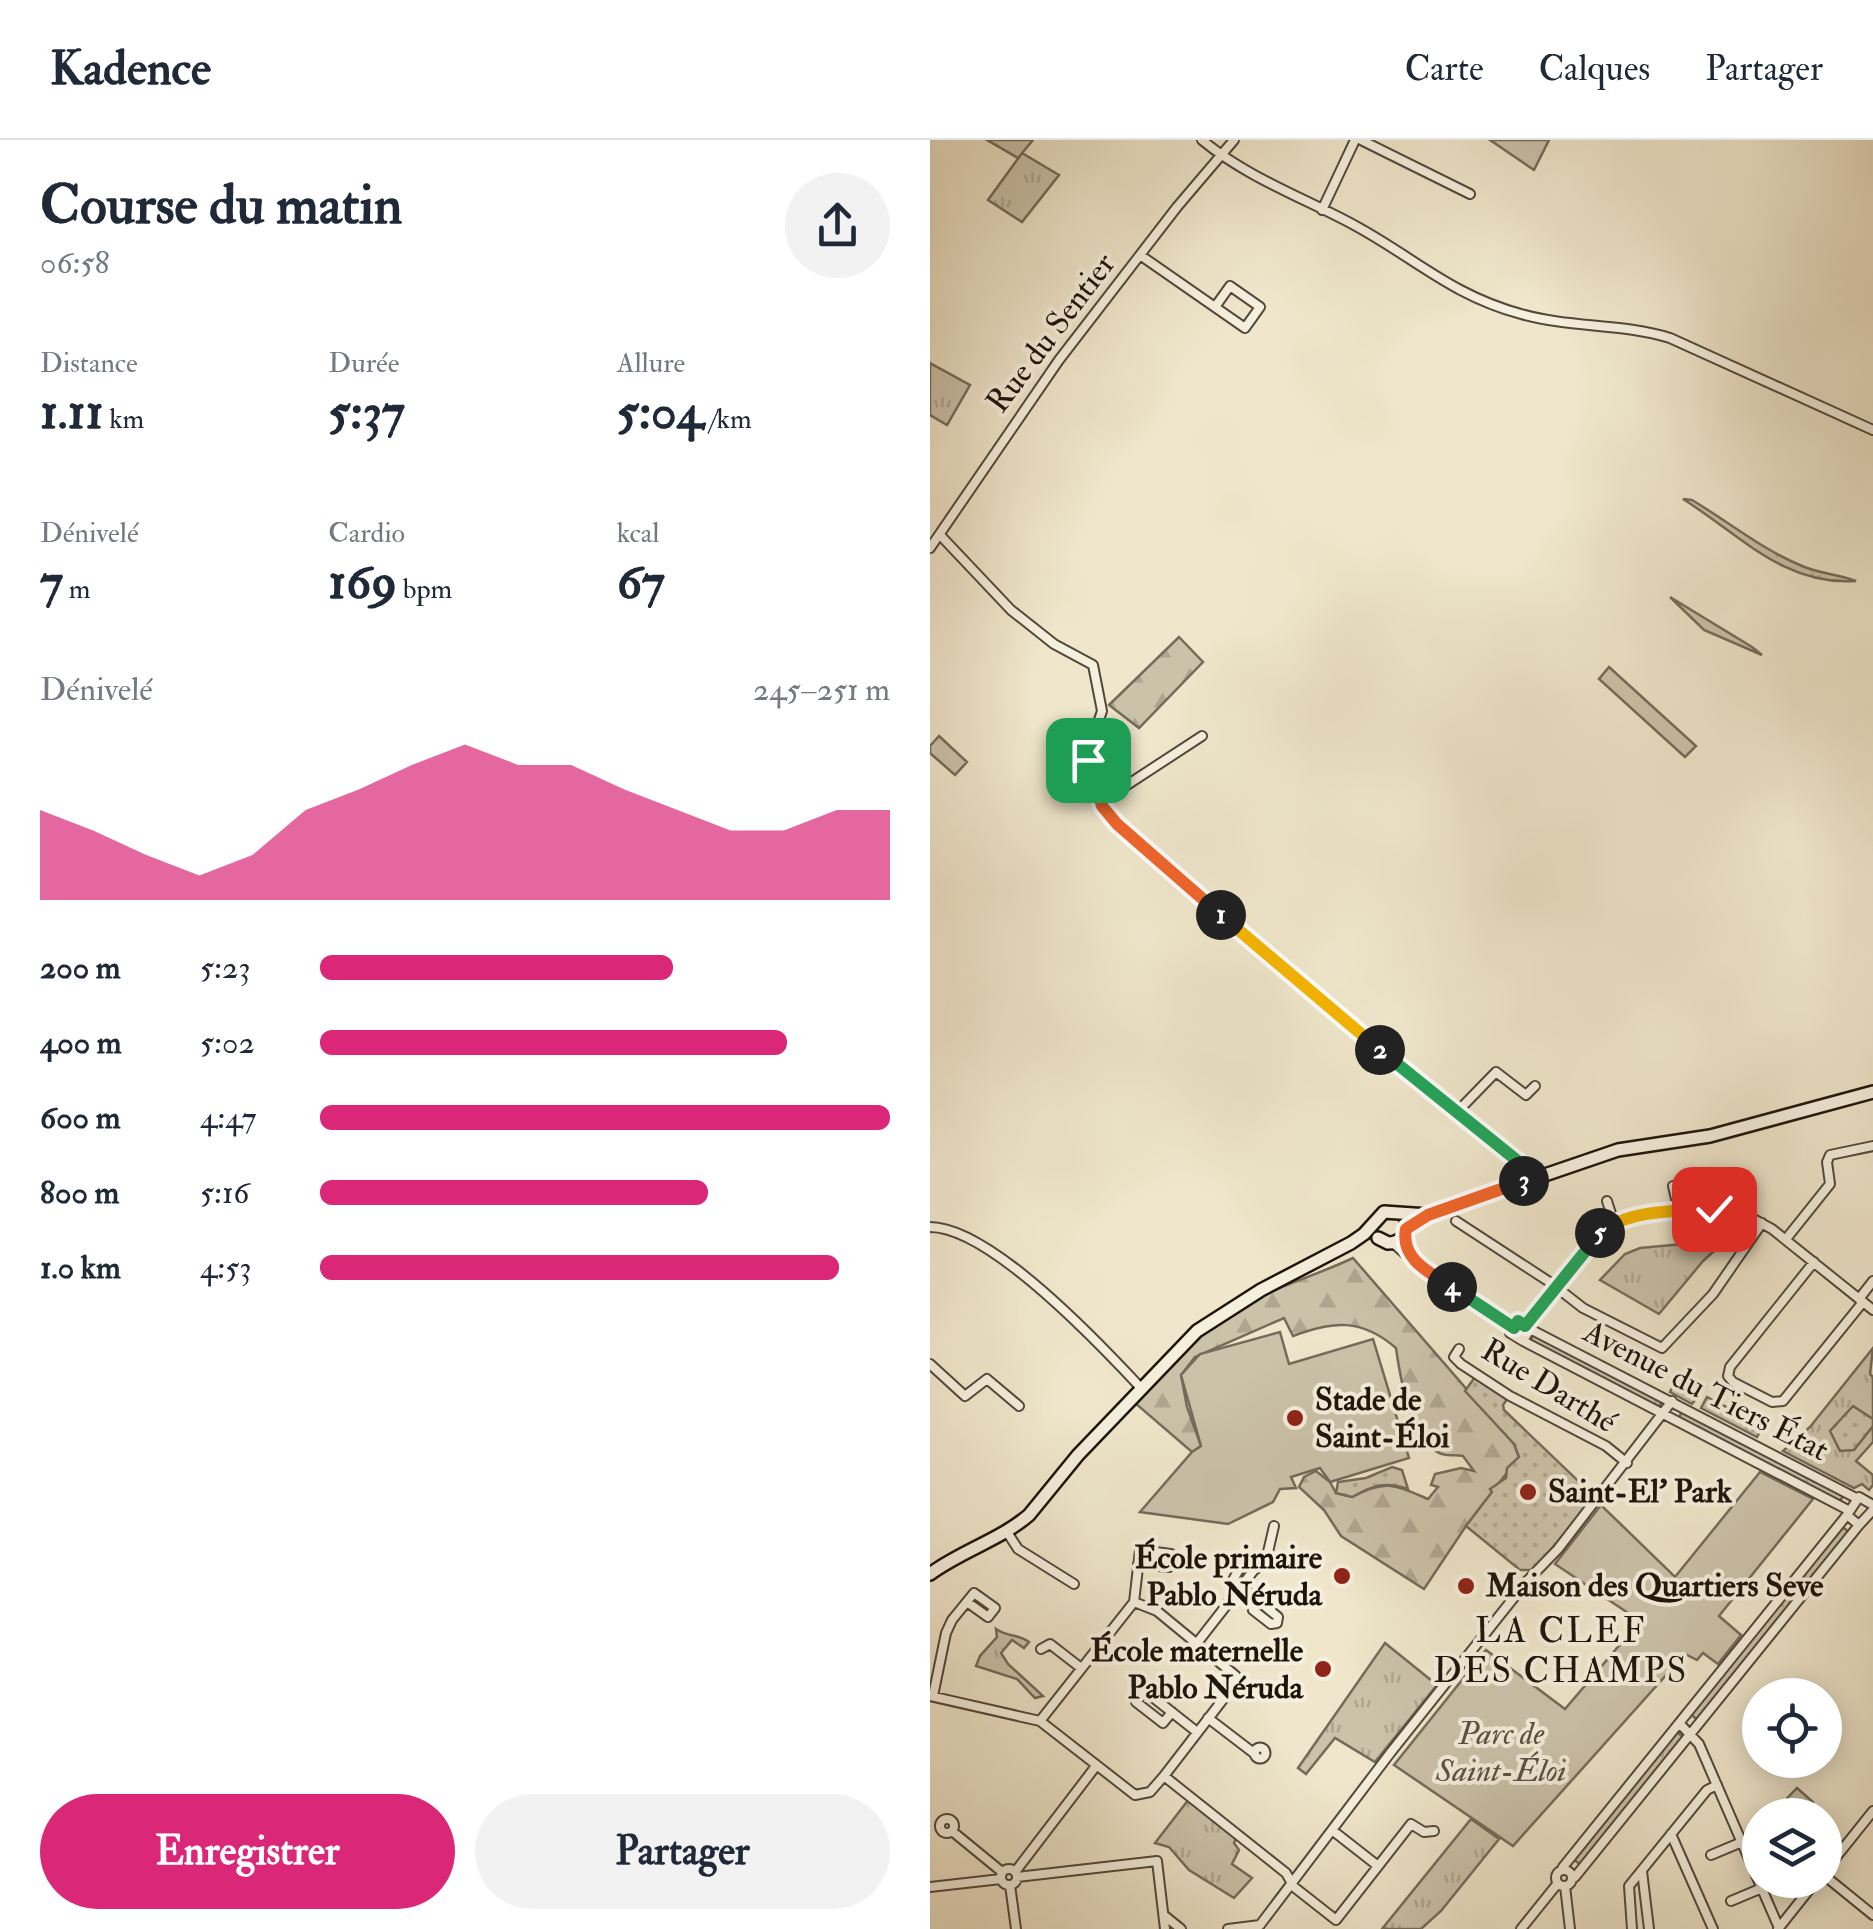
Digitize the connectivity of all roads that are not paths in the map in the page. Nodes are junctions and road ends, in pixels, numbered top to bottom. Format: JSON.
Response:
{"nodes":[{"id":1,"x":1202,"y":140,"type":"edge"},
{"id":2,"x":1234,"y":140,"type":"edge"},
{"id":3,"x":1358,"y":140,"type":"edge"},
{"id":4,"x":1220,"y":154,"type":"junction"},
{"id":5,"x":1470,"y":194,"type":"dead end"},
{"id":6,"x":1322,"y":210,"type":"junction"},
{"id":7,"x":1140,"y":256,"type":"junction"},
{"id":8,"x":1216,"y":308,"type":"junction"},
{"id":9,"x":1873,"y":430,"type":"edge"},
{"id":10,"x":940,"y":536,"type":"junction"},
{"id":11,"x":930,"y":548,"type":"edge"},
{"id":12,"x":1202,"y":736,"type":"dead end"},
{"id":13,"x":1101,"y":802,"type":"junction"},
{"id":14,"x":1535,"y":1086,"type":"dead end"},
{"id":15,"x":1873,"y":1092,"type":"edge"},
{"id":16,"x":1457,"y":1112,"type":"junction"},
{"id":17,"x":1873,"y":1146,"type":"edge"},
{"id":18,"x":1533,"y":1178,"type":"junction"},
{"id":19,"x":1738,"y":1181,"type":"dead end"},
{"id":20,"x":1673,"y":1186,"type":"dead end"},
{"id":21,"x":1608,"y":1201,"type":"dead end"},
{"id":22,"x":1732,"y":1211,"type":"junction"},
{"id":23,"x":1679,"y":1212,"type":"junction"},
{"id":24,"x":1428,"y":1215,"type":"junction"},
{"id":25,"x":1401,"y":1216,"type":"junction"},
{"id":26,"x":1456,"y":1221,"type":"dead end"},
{"id":27,"x":1762,"y":1222,"type":"junction"},
{"id":28,"x":1614,"y":1223,"type":"junction"},
{"id":29,"x":930,"y":1227,"type":"edge"},
{"id":30,"x":1376,"y":1232,"type":"junction"},
{"id":31,"x":1401,"y":1236,"type":"junction"},
{"id":32,"x":1786,"y":1240,"type":"junction"},
{"id":33,"x":1814,"y":1262,"type":"junction"},
{"id":34,"x":1873,"y":1281,"type":"edge"},
{"id":35,"x":1556,"y":1287,"type":"junction"},
{"id":36,"x":1861,"y":1300,"type":"junction"},
{"id":37,"x":1873,"y":1310,"type":"edge"},
{"id":38,"x":1528,"y":1327,"type":"junction"},
{"id":39,"x":1514,"y":1328,"type":"junction"},
{"id":40,"x":1522,"y":1341,"type":"junction"},
{"id":41,"x":1459,"y":1348,"type":"dead end"},
{"id":42,"x":930,"y":1364,"type":"edge"},
{"id":43,"x":1141,"y":1388,"type":"junction"},
{"id":44,"x":1672,"y":1401,"type":"junction"},
{"id":45,"x":1018,"y":1406,"type":"dead end"},
{"id":46,"x":1665,"y":1414,"type":"junction"},
{"id":47,"x":1627,"y":1463,"type":"junction"},
{"id":48,"x":1858,"y":1499,"type":"junction"},
{"id":49,"x":1872,"y":1506,"type":"edge"},
{"id":50,"x":1848,"y":1513,"type":"junction"},
{"id":51,"x":1859,"y":1525,"type":"junction"},
{"id":52,"x":1274,"y":1526,"type":"dead end"},
{"id":53,"x":1006,"y":1532,"type":"junction"},
{"id":54,"x":1138,"y":1564,"type":"junction"},
{"id":55,"x":1256,"y":1569,"type":"junction"},
{"id":56,"x":930,"y":1573,"type":"edge"},
{"id":57,"x":1074,"y":1584,"type":"dead end"},
{"id":58,"x":1242,"y":1587,"type":"junction"},
{"id":59,"x":1258,"y":1601,"type":"dead end"},
{"id":60,"x":968,"y":1602,"type":"dead end"},
{"id":61,"x":1134,"y":1602,"type":"junction"},
{"id":62,"x":1197,"y":1643,"type":"junction"},
{"id":63,"x":1041,"y":1649,"type":"dead end"},
{"id":64,"x":1080,"y":1668,"type":"junction"},
{"id":65,"x":931,"y":1696,"type":"edge"},
{"id":66,"x":1172,"y":1712,"type":"junction"},
{"id":67,"x":1208,"y":1718,"type":"junction"},
{"id":68,"x":1040,"y":1720,"type":"junction"},
{"id":69,"x":1680,"y":1724,"type":"junction"},
{"id":70,"x":1197,"y":1732,"type":"junction"},
{"id":71,"x":1691,"y":1732,"type":"junction"},
{"id":72,"x":1254,"y":1754,"type":"dead end"},
{"id":73,"x":1096,"y":1766,"type":"junction"},
{"id":74,"x":1164,"y":1776,"type":"junction"},
{"id":75,"x":1717,"y":1784,"type":"junction"},
{"id":76,"x":1873,"y":1811,"type":"edge"},
{"id":77,"x":935,"y":1827,"type":"edge"},
{"id":78,"x":1332,"y":1830,"type":"junction"},
{"id":79,"x":1434,"y":1831,"type":"dead end"},
{"id":80,"x":1671,"y":1834,"type":"junction"},
{"id":81,"x":1742,"y":1842,"type":"joint"},
{"id":82,"x":1842,"y":1851,"type":"edge"},
{"id":83,"x":1711,"y":1855,"type":"dead end"},
{"id":84,"x":1378,"y":1866,"type":"junction"},
{"id":85,"x":1563,"y":1867,"type":"junction"},
{"id":86,"x":1642,"y":1871,"type":"junction"},
{"id":87,"x":1002,"y":1876,"type":"junction"},
{"id":88,"x":1575,"y":1877,"type":"junction"},
{"id":89,"x":1014,"y":1878,"type":"junction"},
{"id":90,"x":1292,"y":1881,"type":"junction"},
{"id":91,"x":1561,"y":1885,"type":"junction"},
{"id":92,"x":930,"y":1887,"type":"edge"},
{"id":93,"x":1842,"y":1888,"type":"edge"},
{"id":94,"x":1742,"y":1896,"type":"edge"},
{"id":95,"x":1766,"y":1898,"type":"edge"},
{"id":96,"x":1803,"y":1898,"type":"edge"},
{"id":97,"x":1731,"y":1901,"type":"dead end"},
{"id":98,"x":1164,"y":1914,"type":"junction"},
{"id":99,"x":1873,"y":1914,"type":"edge"},
{"id":100,"x":1258,"y":1927,"type":"edge"},
{"id":101,"x":1016,"y":1929,"type":"edge"},
{"id":102,"x":1165,"y":1929,"type":"edge"},
{"id":103,"x":1181,"y":1929,"type":"edge"},
{"id":104,"x":1228,"y":1929,"type":"edge"},
{"id":105,"x":1521,"y":1929,"type":"edge"},
{"id":106,"x":1570,"y":1929,"type":"edge"},
{"id":107,"x":1632,"y":1929,"type":"edge"},
{"id":108,"x":1648,"y":1929,"type":"edge"},
{"id":109,"x":1713,"y":1929,"type":"edge"},
{"id":110,"x":1778,"y":1929,"type":"edge"}],
"edges":[{"from":1,"to":4,"type":"street"},
{"from":2,"to":4,"type":"street","name":"Rue du Sentier"},
{"from":3,"to":5,"type":"street"},
{"from":3,"to":6,"type":"street"},
{"from":4,"to":6,"type":"street"},
{"from":4,"to":7,"type":"street","name":"Rue du Sentier"},
{"from":6,"to":9,"type":"street"},
{"from":7,"to":8,"type":"street"},
{"from":7,"to":10,"type":"street","name":"Rue du Sentier"},
{"from":8,"to":8,"type":"street"},
{"from":10,"to":11,"type":"street","name":"Rue du Sentier"},
{"from":10,"to":13,"type":"street"},
{"from":12,"to":13,"type":"street"},
{"from":13,"to":16,"type":"street"},
{"from":14,"to":16,"type":"street"},
{"from":15,"to":18,"type":"main road"},
{"from":16,"to":18,"type":"street"},
{"from":17,"to":32,"type":"street"},
{"from":18,"to":24,"type":"main road"},
{"from":19,"to":22,"type":"street"},
{"from":20,"to":23,"type":"street"},
{"from":21,"to":28,"type":"street"},
{"from":22,"to":23,"type":"street"},
{"from":22,"to":27,"type":"street"},
{"from":23,"to":28,"type":"street"},
{"from":24,"to":25,"type":"main road"},
{"from":24,"to":31,"type":"main road"},
{"from":25,"to":30,"type":"main road"},
{"from":25,"to":31,"type":"main road"},
{"from":26,"to":35,"type":"street"},
{"from":27,"to":32,"type":"street"},
{"from":27,"to":35,"type":"street"},
{"from":28,"to":35,"type":"street"},
{"from":29,"to":43,"type":"street"},
{"from":30,"to":31,"type":"main road"},
{"from":30,"to":43,"type":"main road"},
{"from":31,"to":39,"type":"street"},
{"from":32,"to":33,"type":"street"},
{"from":33,"to":36,"type":"street"},
{"from":33,"to":36,"type":"street"},
{"from":34,"to":36,"type":"street"},
{"from":35,"to":38,"type":"street"},
{"from":36,"to":37,"type":"street"},
{"from":38,"to":39,"type":"street"},
{"from":38,"to":40,"type":"street"},
{"from":38,"to":44,"type":"street","name":"Avenue du Tiers État"},
{"from":39,"to":40,"type":"street"},
{"from":40,"to":46,"type":"street","name":"Avenue du Tiers État"},
{"from":41,"to":47,"type":"street","name":"Rue Darthé"},
{"from":42,"to":45,"type":"street"},
{"from":43,"to":53,"type":"main road"},
{"from":44,"to":46,"type":"street"},
{"from":44,"to":48,"type":"street","name":"Avenue du Tiers État"},
{"from":46,"to":47,"type":"street"},
{"from":46,"to":50,"type":"street","name":"Avenue du Tiers État"},
{"from":47,"to":78,"type":"street"},
{"from":48,"to":49,"type":"street","name":"Avenue du Tiers État"},
{"from":48,"to":50,"type":"street"},
{"from":49,"to":51,"type":"street"},
{"from":50,"to":51,"type":"street","name":"Avenue du Tiers État"},
{"from":50,"to":69,"type":"street"},
{"from":51,"to":71,"type":"street"},
{"from":52,"to":55,"type":"street"},
{"from":53,"to":56,"type":"main road"},
{"from":53,"to":57,"type":"street"},
{"from":54,"to":54,"type":"street"},
{"from":54,"to":61,"type":"street"},
{"from":55,"to":58,"type":"street"},
{"from":55,"to":58,"type":"street"},
{"from":58,"to":59,"type":"street"},
{"from":58,"to":62,"type":"street"},
{"from":60,"to":65,"type":"street"},
{"from":61,"to":62,"type":"street"},
{"from":61,"to":64,"type":"street"},
{"from":62,"to":67,"type":"street"},
{"from":63,"to":64,"type":"street"},
{"from":64,"to":68,"type":"street"},
{"from":65,"to":68,"type":"street"},
{"from":66,"to":66,"type":"street"},
{"from":66,"to":70,"type":"street"},
{"from":67,"to":70,"type":"street"},
{"from":67,"to":72,"type":"street"},
{"from":68,"to":73,"type":"street"},
{"from":69,"to":71,"type":"street"},
{"from":69,"to":85,"type":"street"},
{"from":70,"to":74,"type":"street"},
{"from":71,"to":75,"type":"street"},
{"from":71,"to":88,"type":"street"},
{"from":73,"to":74,"type":"street"},
{"from":73,"to":89,"type":"street"},
{"from":74,"to":90,"type":"street"},
{"from":75,"to":80,"type":"street"},
{"from":75,"to":81,"type":"street"},
{"from":76,"to":82,"type":"street"},
{"from":77,"to":87,"type":"street"},
{"from":78,"to":84,"type":"street"},
{"from":78,"to":90,"type":"street"},
{"from":79,"to":84,"type":"street"},
{"from":80,"to":86,"type":"street"},
{"from":80,"to":109,"type":"street"},
{"from":81,"to":83,"type":"street"},
{"from":84,"to":90,"type":"street"},
{"from":85,"to":88,"type":"street"},
{"from":85,"to":91,"type":"street"},
{"from":86,"to":107,"type":"street"},
{"from":86,"to":108,"type":"street"},
{"from":87,"to":89,"type":"street"},
{"from":87,"to":89,"type":"street"},
{"from":87,"to":92,"type":"street"},
{"from":88,"to":91,"type":"street"},
{"from":89,"to":98,"type":"street"},
{"from":89,"to":101,"type":"street"},
{"from":90,"to":100,"type":"street"},
{"from":91,"to":105,"type":"street"},
{"from":91,"to":106,"type":"street"},
{"from":93,"to":99,"type":"street"},
{"from":94,"to":97,"type":"street"},
{"from":95,"to":110,"type":"street"},
{"from":96,"to":110,"type":"street"},
{"from":98,"to":102,"type":"street"},
{"from":98,"to":103,"type":"street"},
{"from":100,"to":104,"type":"street"}]}
